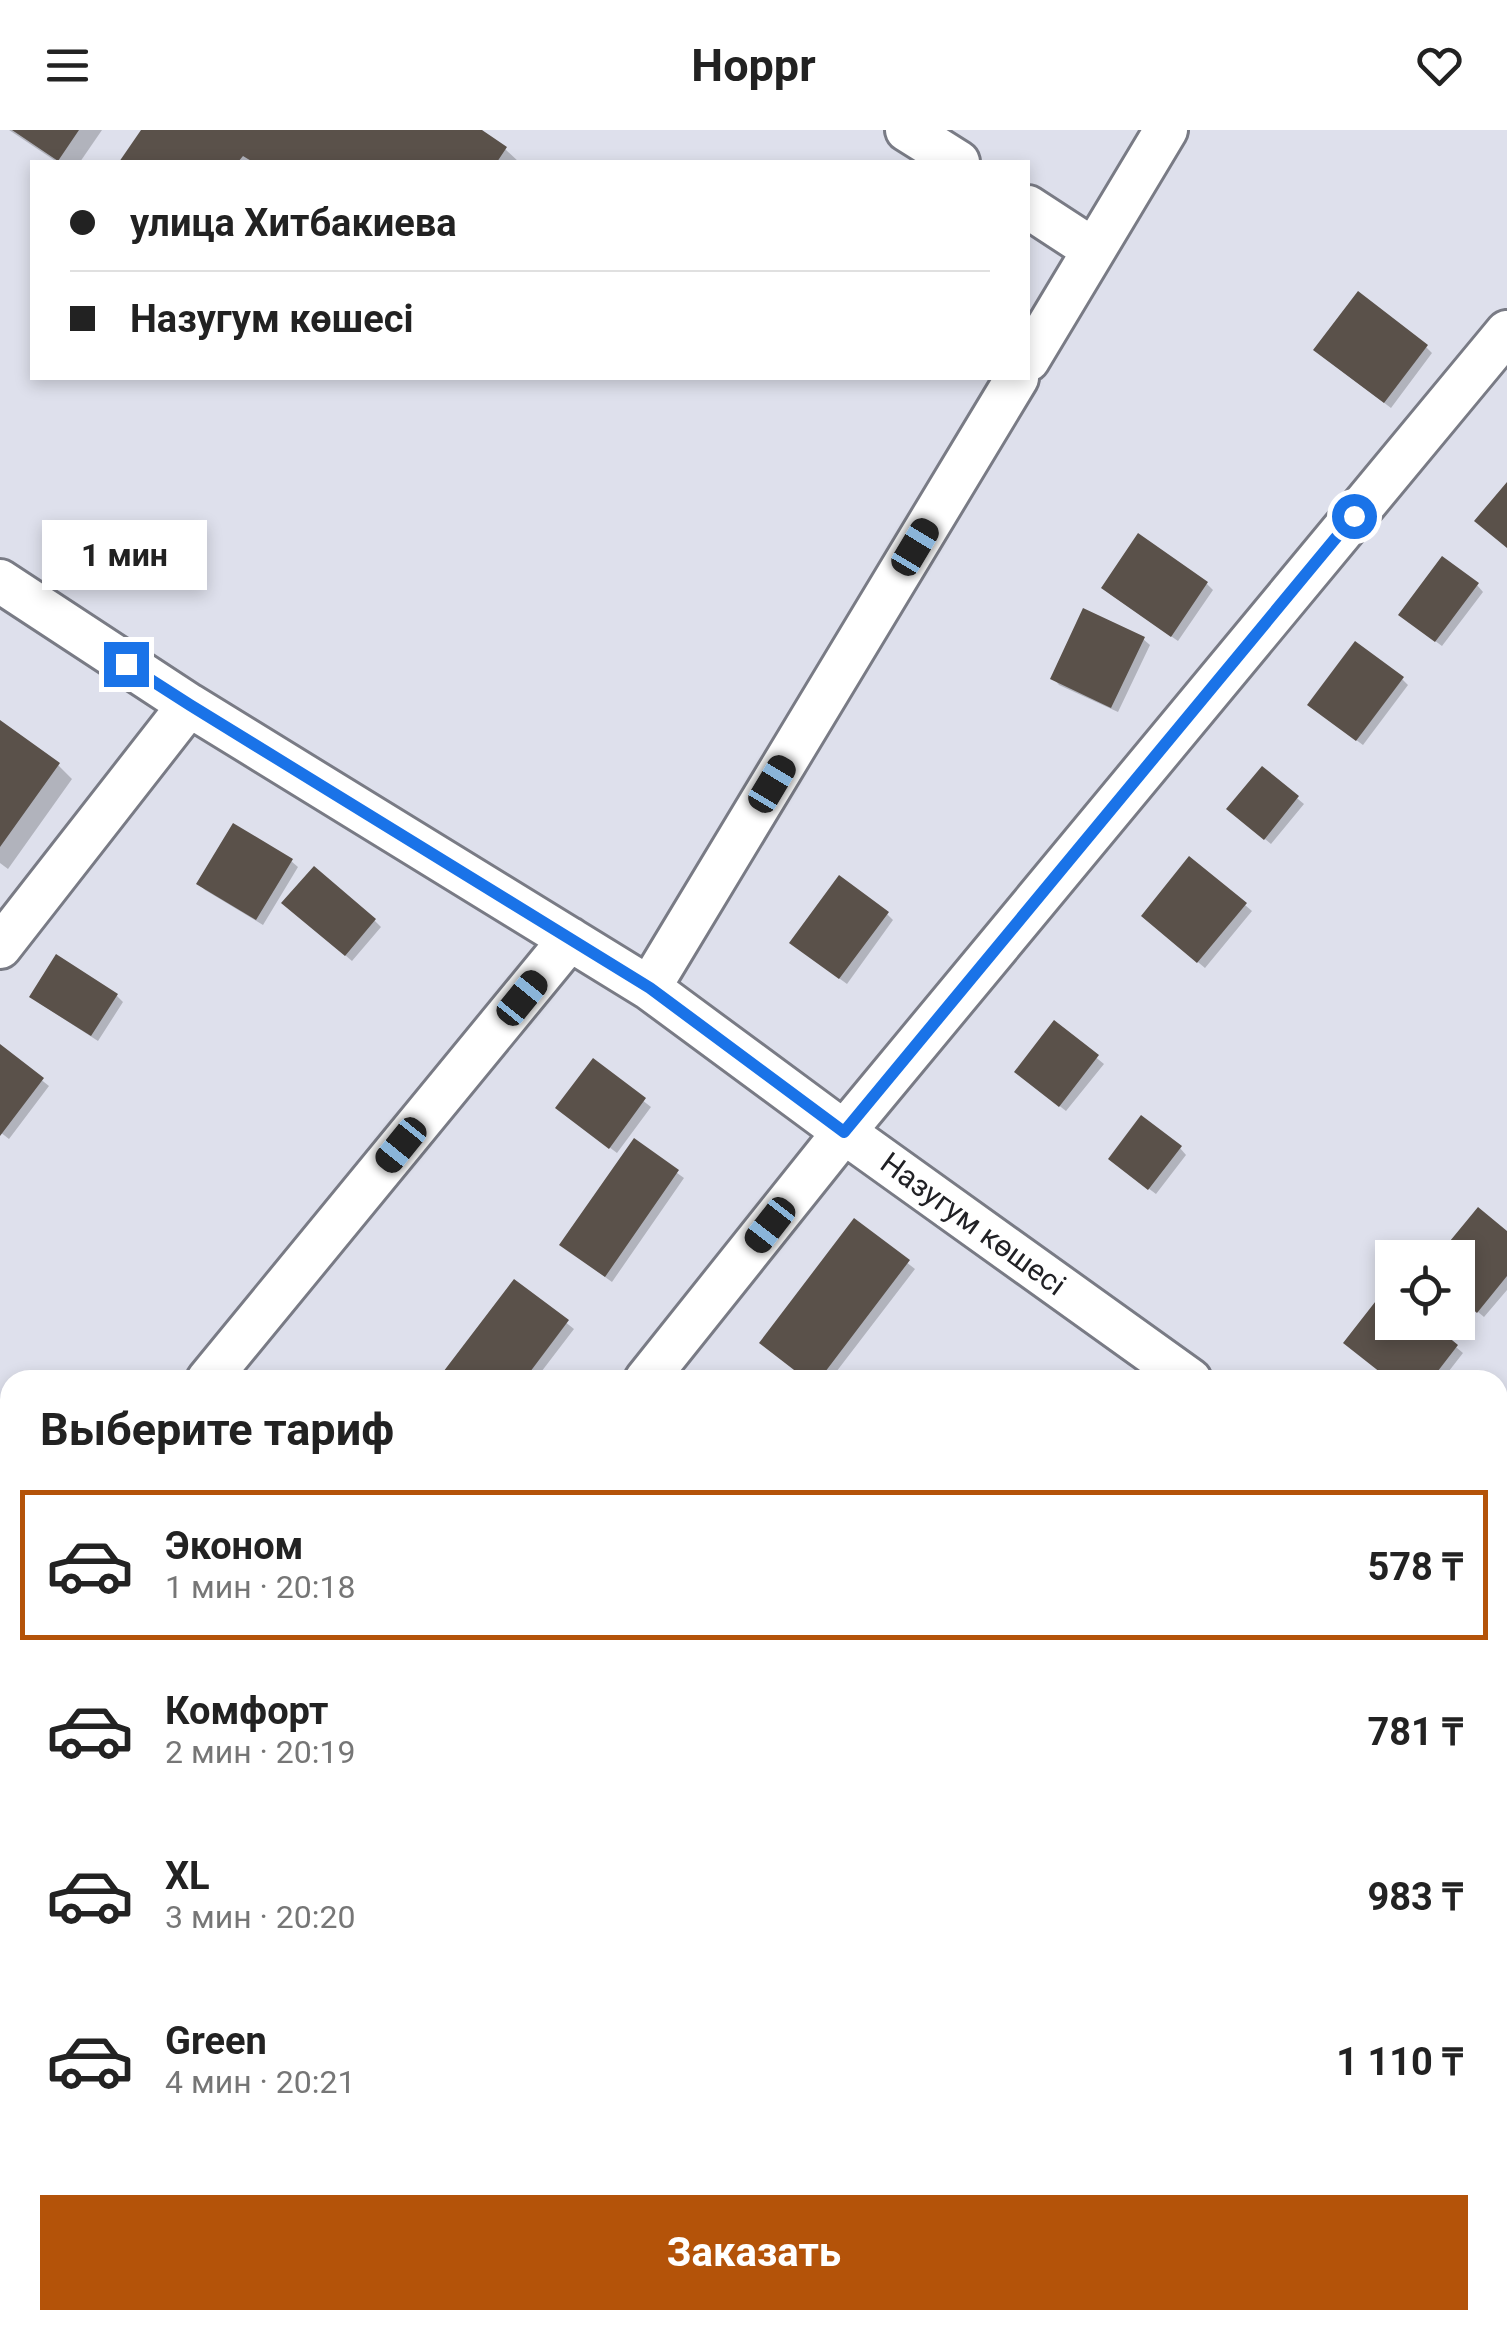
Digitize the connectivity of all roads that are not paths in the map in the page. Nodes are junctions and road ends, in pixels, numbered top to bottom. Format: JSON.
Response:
{"nodes":[{"id":1,"x":907,"y":130,"type":"edge"},
{"id":2,"x":1166,"y":130,"type":"edge"},
{"id":3,"x":955,"y":160,"type":"edge"},
{"id":4,"x":1030,"y":208,"type":"edge"},
{"id":5,"x":1094,"y":250,"type":"junction"},
{"id":6,"x":1507,"y":332,"type":"edge"},
{"id":7,"x":1030,"y":357,"type":"edge"},
{"id":8,"x":1016,"y":380,"type":"edge"},
{"id":9,"x":0,"y":581,"type":"edge"},
{"id":10,"x":190,"y":705,"type":"junction"},
{"id":11,"x":570,"y":939,"type":"junction"},
{"id":12,"x":0,"y":947,"type":"edge"},
{"id":13,"x":650,"y":988,"type":"junction"},
{"id":14,"x":844,"y":1132,"type":"junction"},
{"id":15,"x":216,"y":1370,"type":"edge"},
{"id":16,"x":654,"y":1370,"type":"edge"},
{"id":17,"x":1176,"y":1370,"type":"edge"}],
"edges":[{"from":1,"to":3,"type":"street"},
{"from":2,"to":5,"type":"street"},
{"from":4,"to":5,"type":"street"},
{"from":5,"to":7,"type":"street"},
{"from":6,"to":14,"type":"street"},
{"from":8,"to":13,"type":"street"},
{"from":9,"to":10,"type":"street","name":"Назугум көшесі"},
{"from":10,"to":11,"type":"street","name":"Назугум көшесі"},
{"from":10,"to":12,"type":"street"},
{"from":11,"to":13,"type":"street","name":"Назугум көшесі"},
{"from":11,"to":15,"type":"street"},
{"from":13,"to":14,"type":"street","name":"Назугум көшесі"},
{"from":14,"to":16,"type":"street"},
{"from":14,"to":17,"type":"street","name":"Назугум көшесі"}]}
